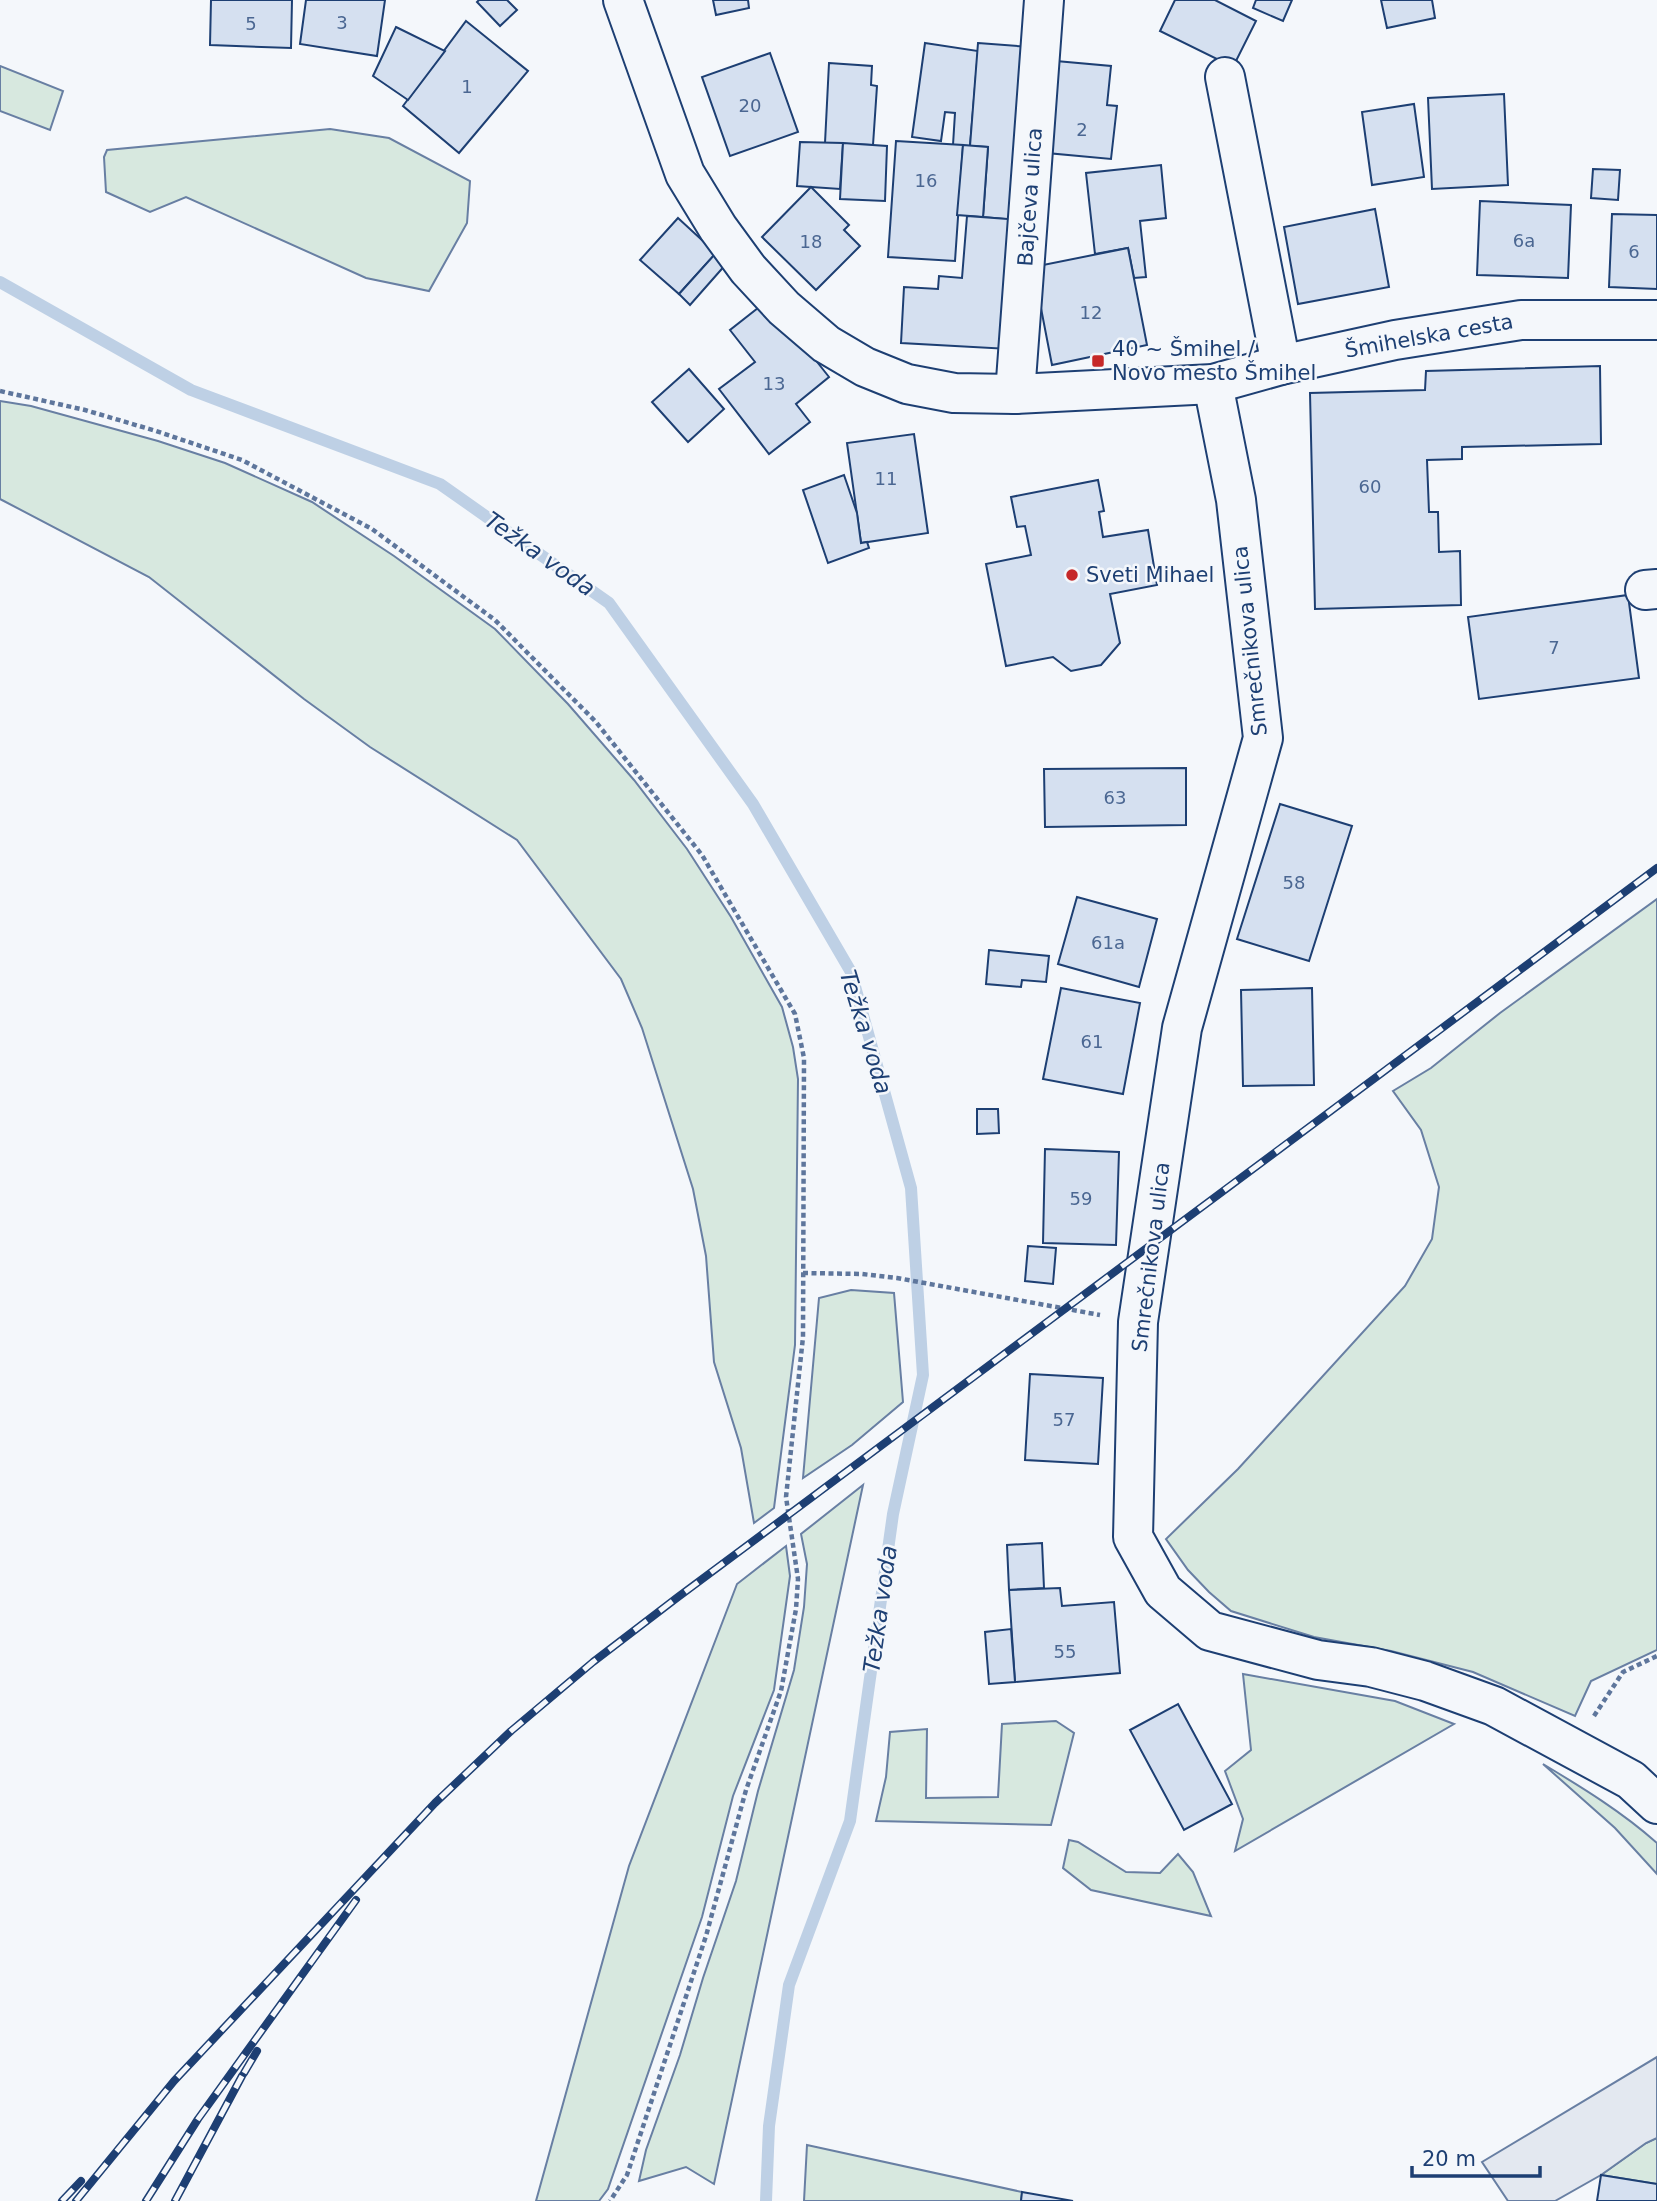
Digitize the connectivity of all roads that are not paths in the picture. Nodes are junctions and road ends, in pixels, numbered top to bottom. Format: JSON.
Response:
{"nodes":[{"id":1,"x":623,"y":0,"type":"edge"},
{"id":2,"x":1044,"y":0,"type":"edge"},
{"id":3,"x":1225,"y":77,"type":"dead end"},
{"id":4,"x":1657,"y":320,"type":"edge"},
{"id":5,"x":1281,"y":365,"type":"junction"},
{"id":6,"x":1213,"y":384,"type":"junction"},
{"id":7,"x":1016,"y":394,"type":"junction"},
{"id":8,"x":1657,"y":1804,"type":"edge"}],
"edges":[{"from":1,"to":7,"type":"street","name":"Šmihelska cesta"},
{"from":2,"to":7,"type":"street","name":"Bajčeva ulica"},
{"from":3,"to":5,"type":"street"},
{"from":4,"to":5,"type":"street","name":"Šmihelska cesta"},
{"from":5,"to":6,"type":"street","name":"Šmihelska cesta"},
{"from":6,"to":7,"type":"street","name":"Šmihelska cesta"},
{"from":6,"to":8,"type":"street","name":"Smrečnikova ulica"}]}
